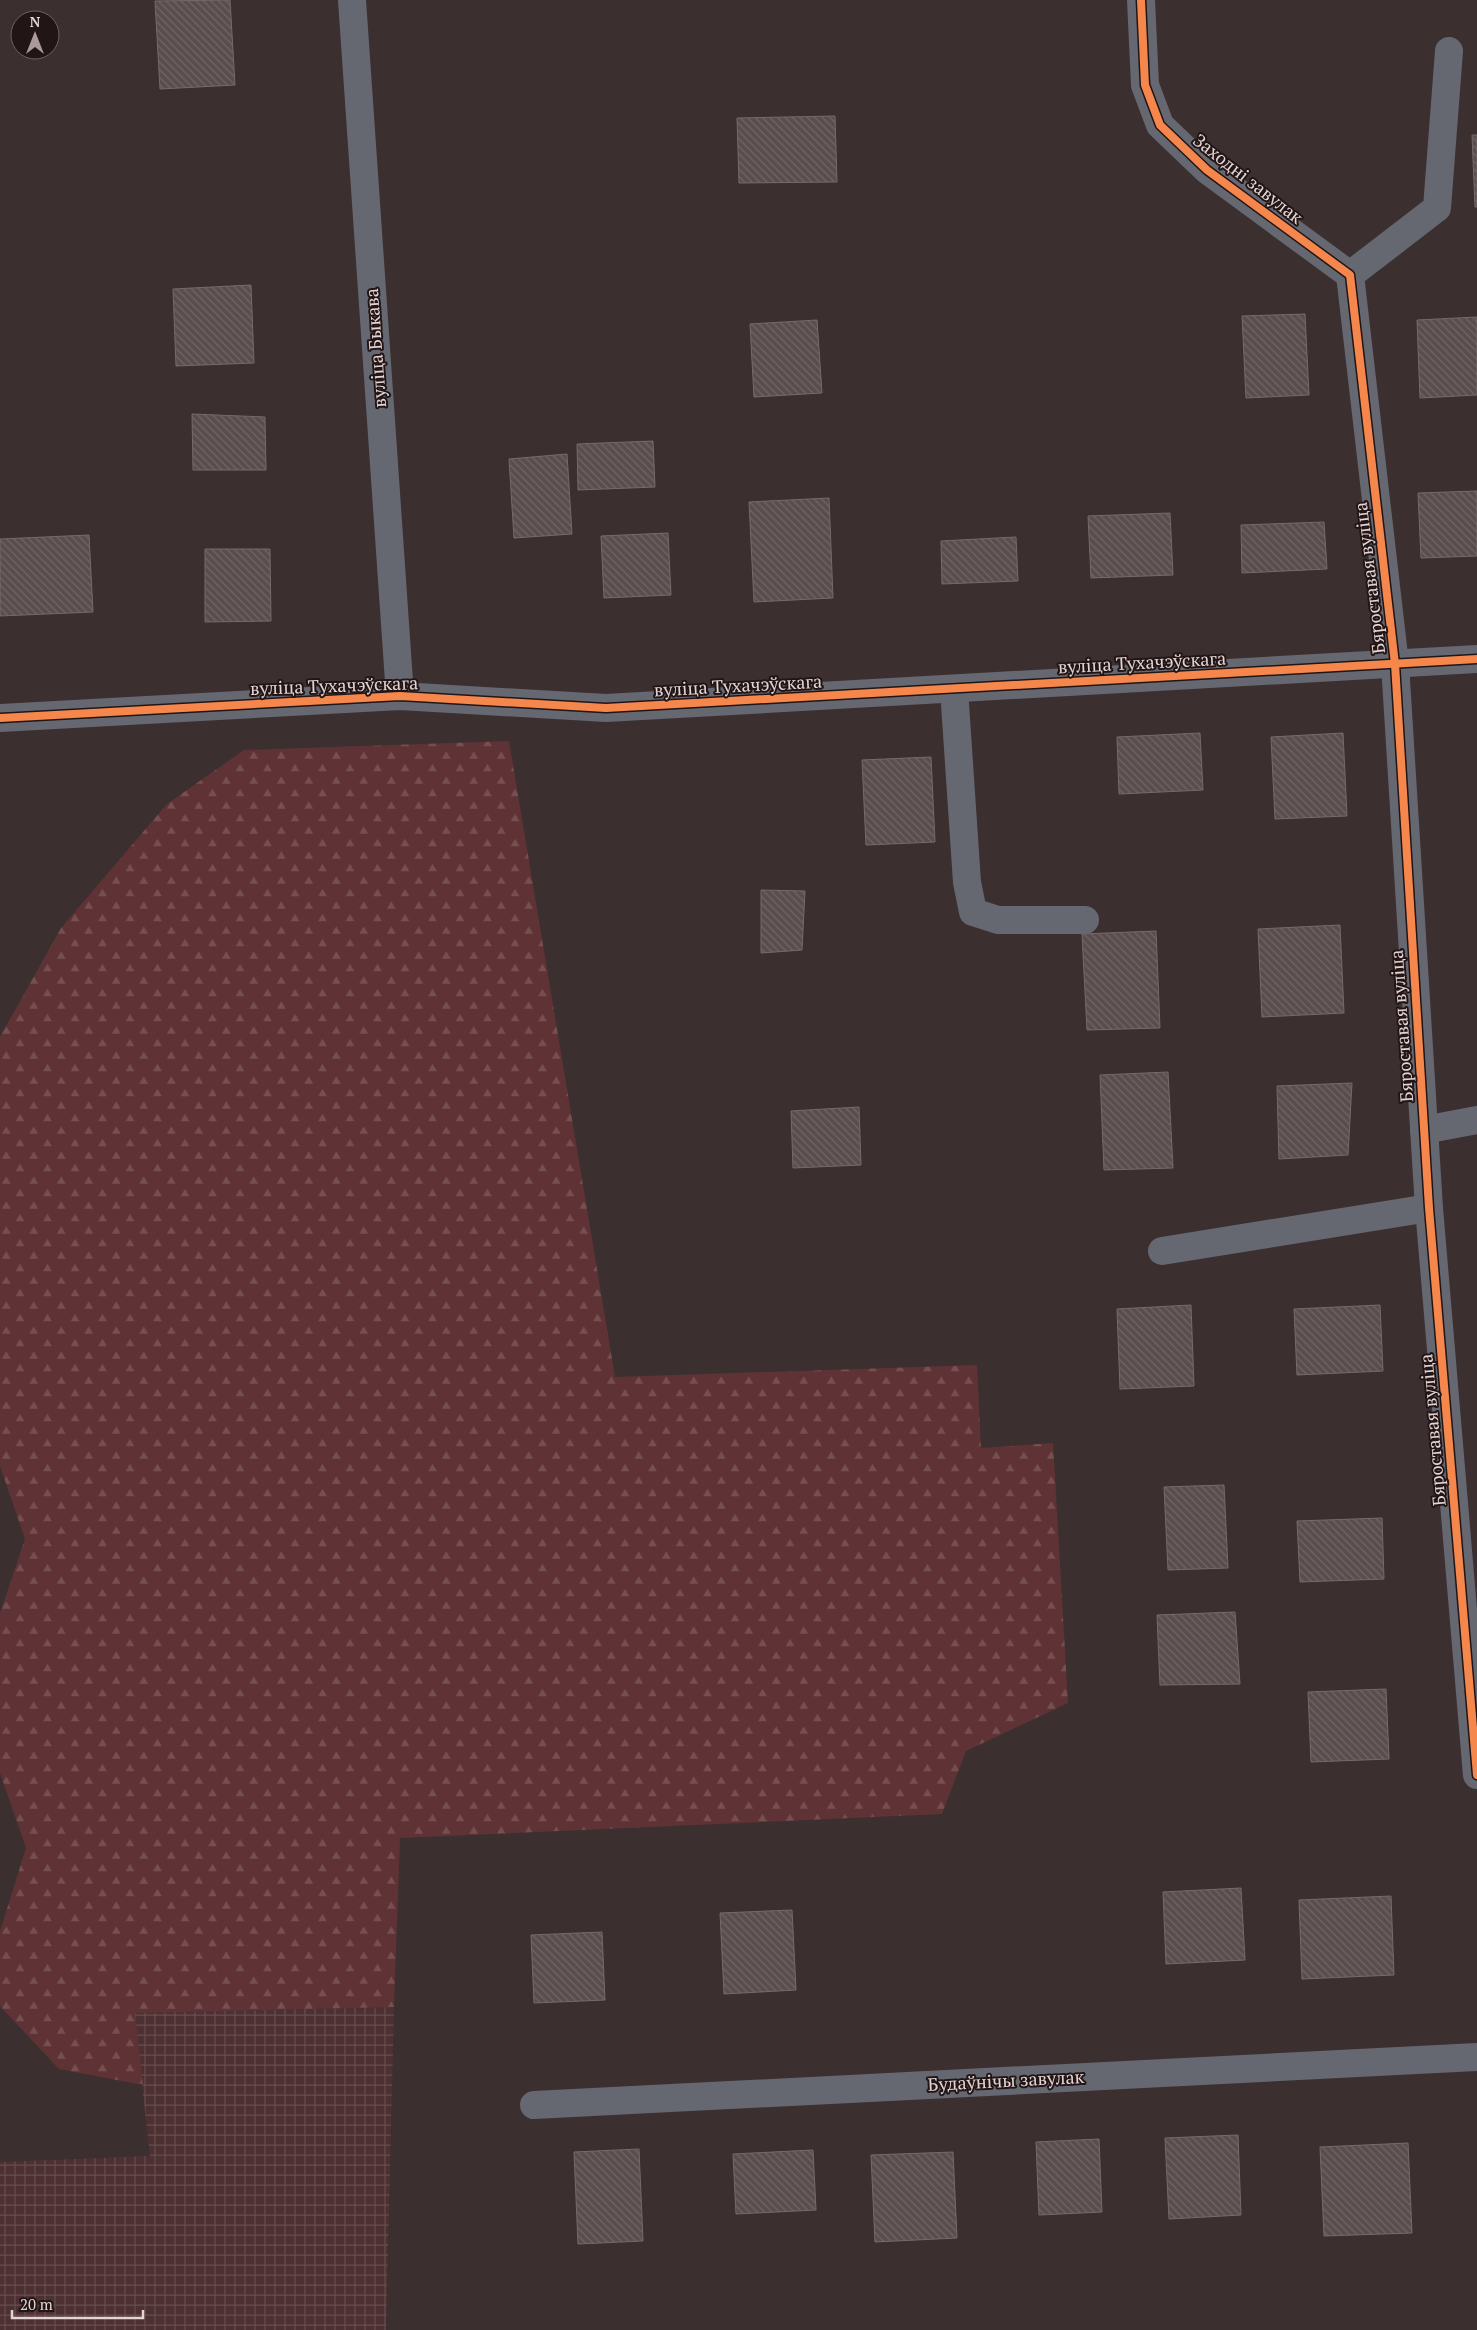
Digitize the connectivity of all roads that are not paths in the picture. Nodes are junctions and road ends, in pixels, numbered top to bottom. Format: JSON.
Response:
{"nodes":[{"id":1,"x":352,"y":0,"type":"edge"},
{"id":2,"x":1141,"y":0,"type":"edge"},
{"id":3,"x":1449,"y":50,"type":"dead end"},
{"id":4,"x":1350,"y":275,"type":"junction"},
{"id":5,"x":1477,"y":659,"type":"edge"},
{"id":6,"x":1395,"y":664,"type":"junction"},
{"id":7,"x":954,"y":688,"type":"junction"},
{"id":8,"x":400,"y":696,"type":"junction"},
{"id":9,"x":0,"y":718,"type":"edge"},
{"id":10,"x":1085,"y":920,"type":"dead end"},
{"id":11,"x":1477,"y":1120,"type":"edge"},
{"id":12,"x":1424,"y":1130,"type":"junction"},
{"id":13,"x":1429,"y":1208,"type":"junction"},
{"id":14,"x":1162,"y":1251,"type":"dead end"},
{"id":15,"x":1477,"y":1775,"type":"edge"},
{"id":16,"x":1477,"y":2057,"type":"edge"},
{"id":17,"x":534,"y":2105,"type":"dead end"}],
"edges":[{"from":1,"to":8,"type":"street","name":"вуліца Быкава"},
{"from":2,"to":4,"type":"street","name":"Заходні завулак"},
{"from":3,"to":4,"type":"street"},
{"from":4,"to":6,"type":"street","name":"Бяроставая вуліца"},
{"from":5,"to":6,"type":"street","name":"вуліца Тухачэўскага"},
{"from":6,"to":7,"type":"street","name":"вуліца Тухачэўскага"},
{"from":6,"to":12,"type":"street","name":"Бяроставая вуліца"},
{"from":7,"to":8,"type":"street","name":"вуліца Тухачэўскага"},
{"from":7,"to":10,"type":"street"},
{"from":8,"to":9,"type":"street","name":"вуліца Тухачэўскага"},
{"from":11,"to":12,"type":"street"},
{"from":12,"to":13,"type":"street","name":"Бяроставая вуліца"},
{"from":13,"to":14,"type":"street"},
{"from":13,"to":15,"type":"street","name":"Бяроставая вуліца"},
{"from":16,"to":17,"type":"street","name":"Будаўнічы завулак"}]}
